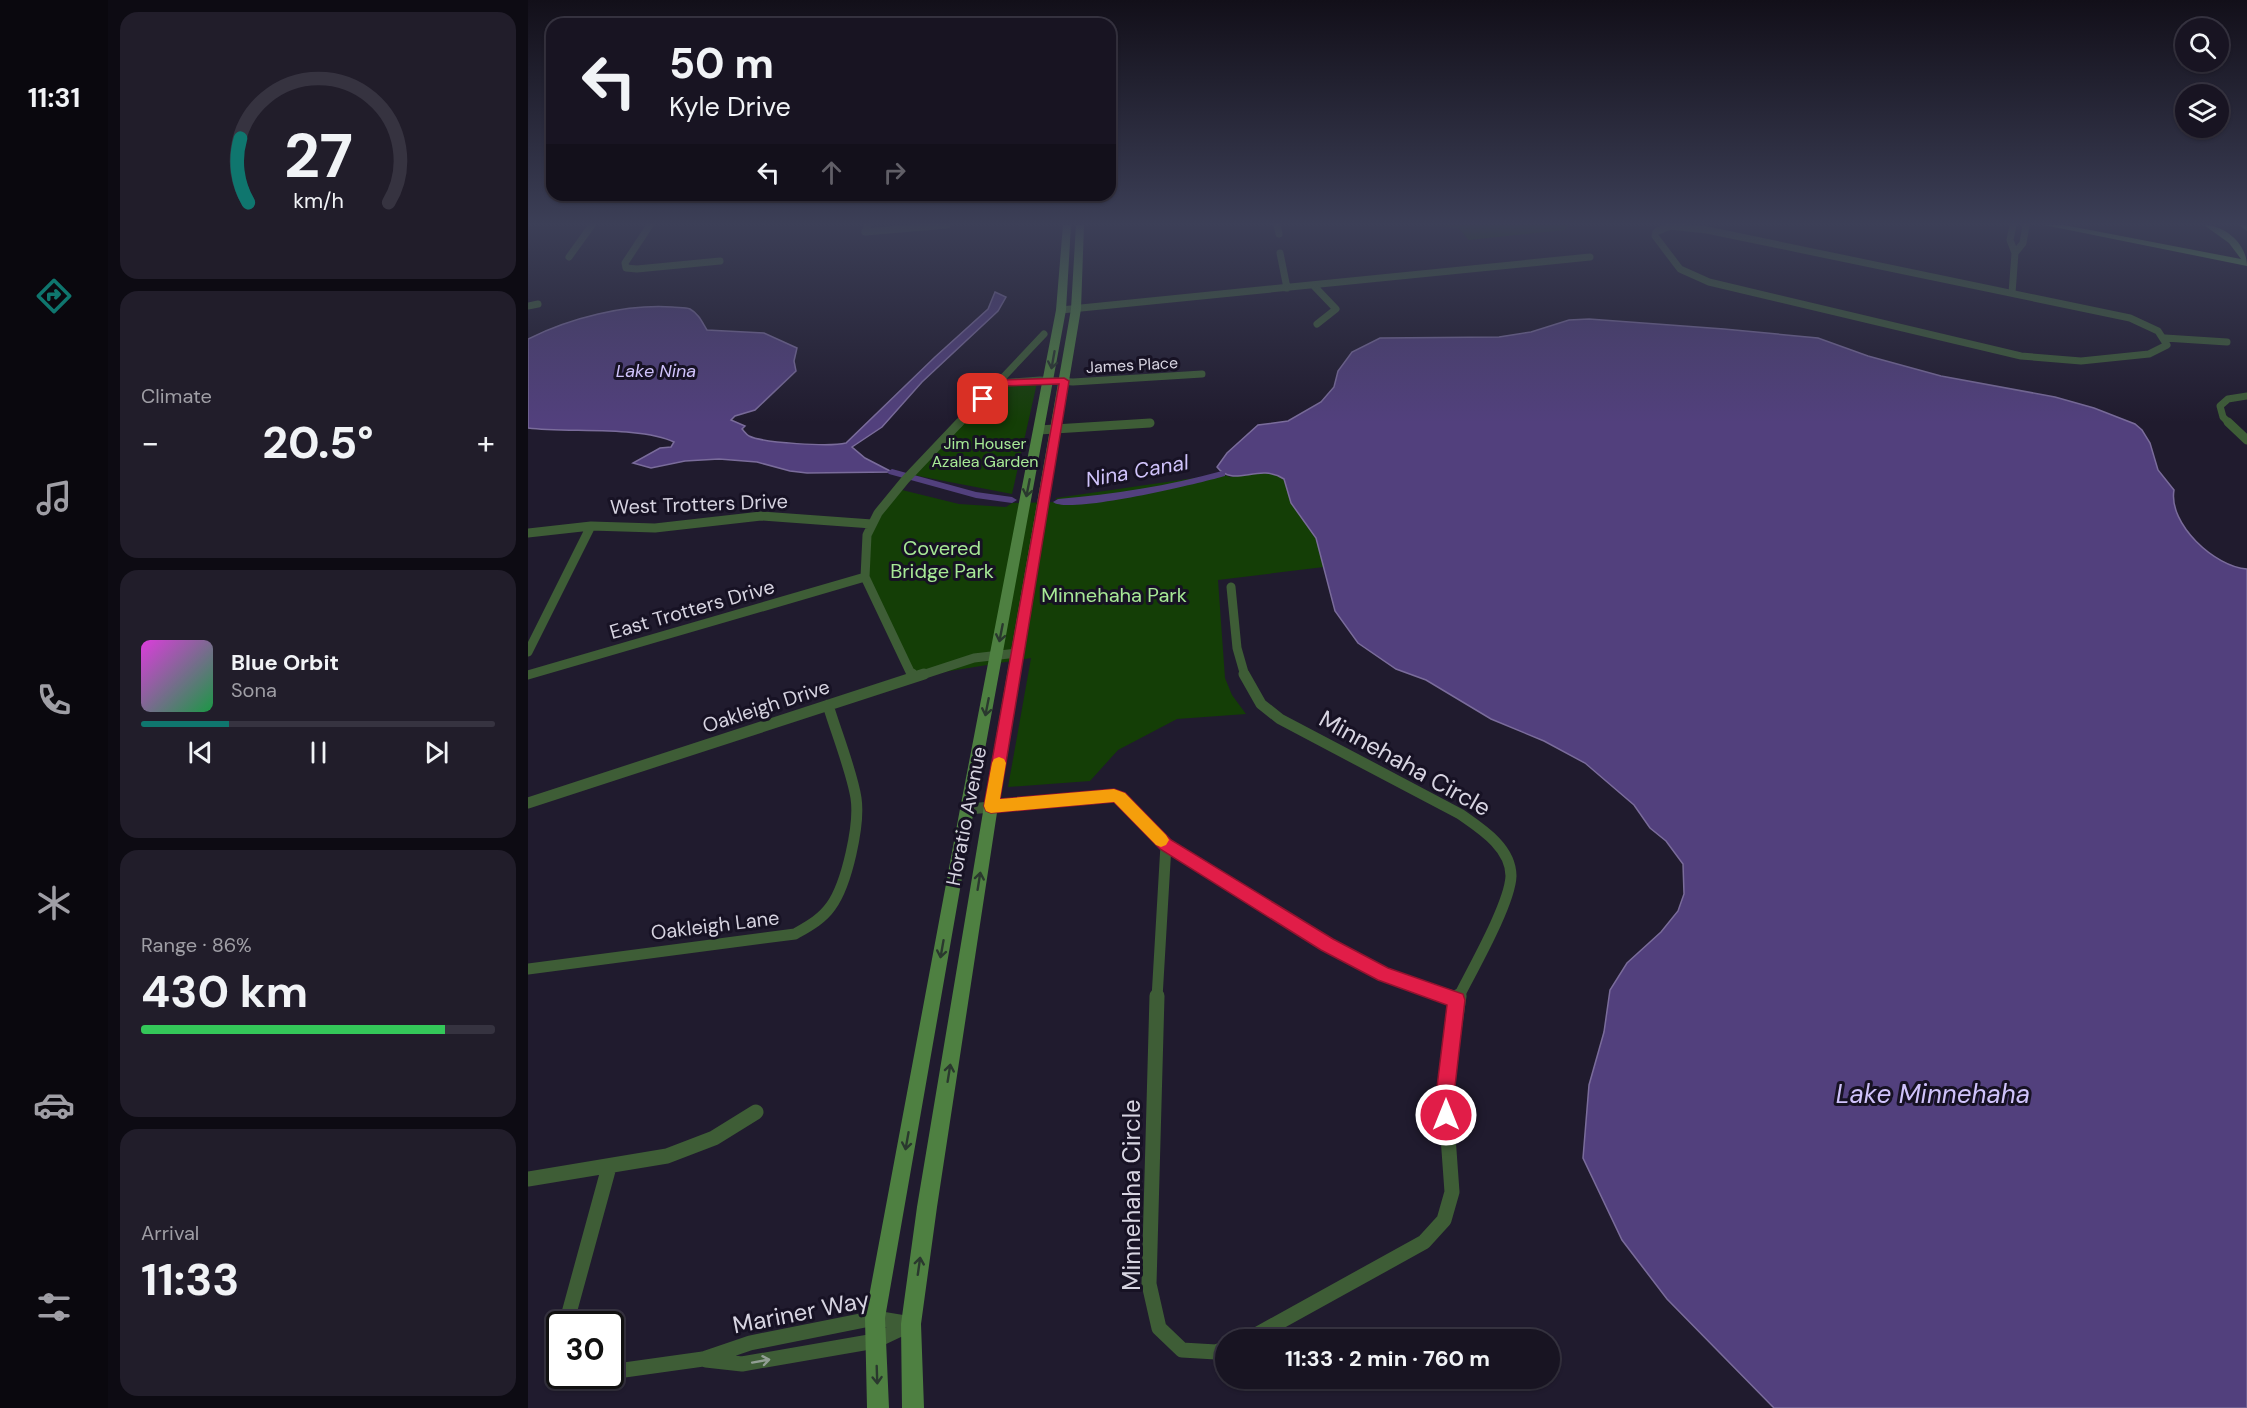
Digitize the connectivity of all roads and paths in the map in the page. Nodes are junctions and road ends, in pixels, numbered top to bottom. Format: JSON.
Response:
{"nodes":[{"id":1,"x":1062,"y":291,"type":"edge"},
{"id":2,"x":1077,"y":291,"type":"edge"},
{"id":3,"x":1260,"y":291,"type":"edge"},
{"id":4,"x":1319,"y":291,"type":"edge"},
{"id":5,"x":1746,"y":291,"type":"edge"},
{"id":6,"x":2001,"y":291,"type":"edge"},
{"id":7,"x":2012,"y":293,"type":"joint"},
{"id":8,"x":538,"y":304,"type":"dead end"},
{"id":9,"x":528,"y":306,"type":"edge"},
{"id":10,"x":1076,"y":309,"type":"junction"},
{"id":11,"x":1061,"y":310,"type":"junction"},
{"id":12,"x":1317,"y":324,"type":"dead end"},
{"id":13,"x":1044,"y":334,"type":"dead end"},
{"id":14,"x":2165,"y":338,"type":"junction"},
{"id":15,"x":2227,"y":342,"type":"dead end"},
{"id":16,"x":1202,"y":374,"type":"dead end"},
{"id":17,"x":1049,"y":380,"type":"junction"},
{"id":18,"x":1064,"y":381,"type":"junction"},
{"id":19,"x":998,"y":383,"type":"junction"},
{"id":20,"x":2247,"y":396,"type":"edge"},
{"id":21,"x":1150,"y":423,"type":"dead end"},
{"id":22,"x":1056,"y":429,"type":"junction"},
{"id":23,"x":1039,"y":430,"type":"junction"},
{"id":24,"x":2247,"y":440,"type":"edge"},
{"id":25,"x":872,"y":524,"type":"junction"},
{"id":26,"x":591,"y":526,"type":"junction"},
{"id":27,"x":528,"y":533,"type":"edge"},
{"id":28,"x":866,"y":577,"type":"junction"},
{"id":29,"x":1231,"y":587,"type":"dead end"},
{"id":30,"x":528,"y":652,"type":"edge"},
{"id":31,"x":1017,"y":653,"type":"junction"},
{"id":32,"x":997,"y":655,"type":"junction"},
{"id":33,"x":528,"y":675,"type":"edge"},
{"id":34,"x":914,"y":677,"type":"junction"},
{"id":35,"x":828,"y":705,"type":"junction"},
{"id":36,"x":528,"y":803,"type":"edge"},
{"id":37,"x":991,"y":806,"type":"junction"},
{"id":38,"x":967,"y":809,"type":"junction"},
{"id":39,"x":1166,"y":844,"type":"junction"},
{"id":40,"x":528,"y":969,"type":"edge"},
{"id":41,"x":1457,"y":1000,"type":"junction"},
{"id":42,"x":756,"y":1112,"type":"dead end"},
{"id":43,"x":609,"y":1167,"type":"junction"},
{"id":44,"x":528,"y":1179,"type":"edge"},
{"id":45,"x":570,"y":1311,"type":"edge"},
{"id":46,"x":875,"y":1318,"type":"junction"},
{"id":47,"x":911,"y":1324,"type":"junction"},
{"id":48,"x":1267,"y":1329,"type":"edge"},
{"id":49,"x":875,"y":1341,"type":"junction"},
{"id":50,"x":1215,"y":1352,"type":"edge"},
{"id":51,"x":703,"y":1359,"type":"junction"},
{"id":52,"x":624,"y":1370,"type":"edge"},
{"id":53,"x":878,"y":1408,"type":"edge"},
{"id":54,"x":913,"y":1408,"type":"edge"}],
"edges":[{"from":1,"to":11,"type":"main road","name":"Horatio Avenue"},
{"from":2,"to":10,"type":"main road","name":"Horatio Avenue"},
{"from":3,"to":10,"type":"street"},
{"from":4,"to":12,"type":"street"},
{"from":5,"to":14,"type":"street"},
{"from":6,"to":7,"type":"street"},
{"from":7,"to":14,"type":"street"},
{"from":8,"to":9,"type":"street"},
{"from":10,"to":11,"type":"street"},
{"from":10,"to":18,"type":"main road","name":"Horatio Avenue"},
{"from":11,"to":17,"type":"main road","name":"Horatio Avenue","one_way":true},
{"from":13,"to":19,"type":"street"},
{"from":14,"to":15,"type":"street"},
{"from":16,"to":18,"type":"street","name":"James Place"},
{"from":17,"to":18,"type":"street","name":"James Place"},
{"from":17,"to":19,"type":"street","name":"James Place"},
{"from":17,"to":23,"type":"main road","name":"Horatio Avenue"},
{"from":18,"to":22,"type":"main road","name":"Horatio Avenue"},
{"from":19,"to":25,"type":"street"},
{"from":20,"to":24,"type":"street"},
{"from":21,"to":22,"type":"street"},
{"from":22,"to":23,"type":"street"},
{"from":22,"to":31,"type":"main road","name":"Horatio Avenue"},
{"from":23,"to":32,"type":"main road","name":"Horatio Avenue","one_way":true},
{"from":25,"to":26,"type":"street","name":"West Trotters Drive"},
{"from":25,"to":28,"type":"street"},
{"from":26,"to":27,"type":"street","name":"West Trotters Drive"},
{"from":26,"to":30,"type":"street"},
{"from":28,"to":33,"type":"street","name":"East Trotters Drive"},
{"from":28,"to":34,"type":"street"},
{"from":29,"to":41,"type":"street","name":"Minnehaha Circle"},
{"from":31,"to":32,"type":"street","name":"Oakleigh Drive"},
{"from":31,"to":37,"type":"main road","name":"Horatio Avenue"},
{"from":32,"to":34,"type":"street","name":"Oakleigh Drive"},
{"from":32,"to":38,"type":"main road","name":"Horatio Avenue","one_way":true},
{"from":34,"to":35,"type":"street","name":"Oakleigh Drive"},
{"from":35,"to":36,"type":"street","name":"Oakleigh Drive"},
{"from":35,"to":40,"type":"street","name":"Oakleigh Lane"},
{"from":37,"to":38,"type":"street"},
{"from":37,"to":39,"type":"street"},
{"from":47,"to":37,"type":"main road","name":"Horatio Avenue","one_way":true},
{"from":38,"to":46,"type":"main road","name":"Horatio Avenue","one_way":true},
{"from":39,"to":41,"type":"street"},
{"from":39,"to":50,"type":"street","name":"Minnehaha Circle"},
{"from":41,"to":48,"type":"street","name":"Minnehaha Circle"},
{"from":42,"to":43,"type":"street"},
{"from":43,"to":44,"type":"street"},
{"from":43,"to":45,"type":"street"},
{"from":46,"to":47,"type":"street","name":"Mariner Way"},
{"from":46,"to":49,"type":"main road","name":"Horatio Avenue"},
{"from":46,"to":51,"type":"street","name":"Mariner Way"},
{"from":47,"to":49,"type":"street","name":"Mariner Way"},
{"from":47,"to":54,"type":"main road","name":"Horatio Avenue"},
{"from":51,"to":49,"type":"street","name":"Mariner Way","one_way":true},
{"from":49,"to":53,"type":"main road","name":"Horatio Avenue","one_way":true},
{"from":51,"to":52,"type":"street","name":"Mariner Way"}]}
